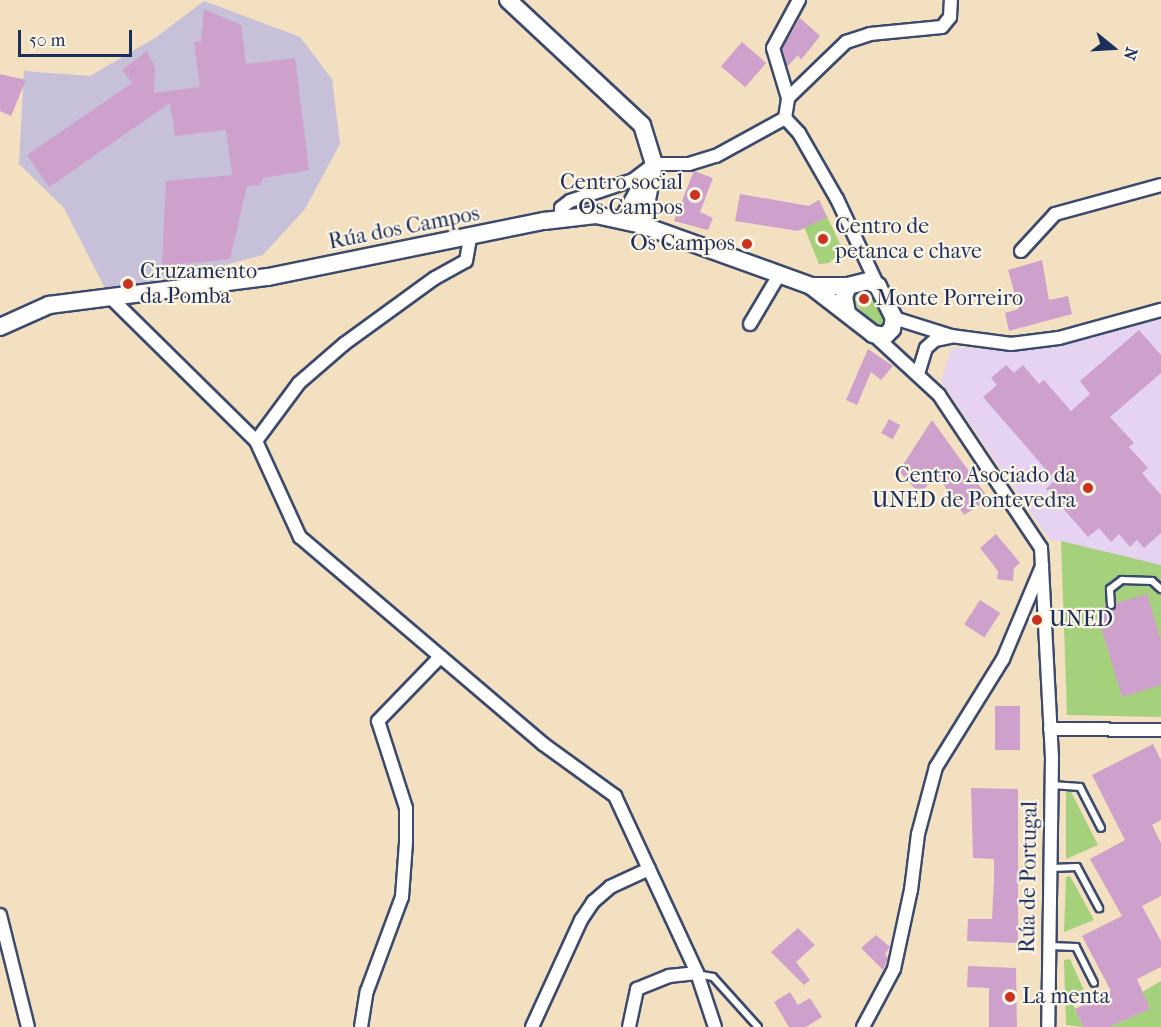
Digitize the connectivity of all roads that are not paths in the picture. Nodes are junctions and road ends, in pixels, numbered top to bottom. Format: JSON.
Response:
{"nodes":[{"id":1,"x":508,"y":0,"type":"edge"},
{"id":2,"x":799,"y":0,"type":"edge"},
{"id":3,"x":951,"y":0,"type":"edge"},
{"id":4,"x":788,"y":98,"type":"junction"},
{"id":5,"x":785,"y":118,"type":"junction"},
{"id":6,"x":654,"y":164,"type":"junction"},
{"id":7,"x":1161,"y":185,"type":"edge"},
{"id":8,"x":562,"y":218,"type":"junction"},
{"id":9,"x":623,"y":219,"type":"junction"},
{"id":10,"x":642,"y":225,"type":"junction"},
{"id":11,"x":470,"y":238,"type":"junction"},
{"id":12,"x":1021,"y":251,"type":"dead end"},
{"id":13,"x":779,"y":275,"type":"junction"},
{"id":14,"x":811,"y":286,"type":"junction"},
{"id":15,"x":848,"y":286,"type":"junction"},
{"id":16,"x":879,"y":286,"type":"junction"},
{"id":17,"x":110,"y":296,"type":"junction"},
{"id":18,"x":1161,"y":310,"type":"edge"},
{"id":19,"x":847,"y":312,"type":"junction"},
{"id":20,"x":894,"y":318,"type":"junction"},
{"id":21,"x":750,"y":324,"type":"dead end"},
{"id":22,"x":0,"y":327,"type":"edge"},
{"id":23,"x":873,"y":334,"type":"junction"},
{"id":24,"x":951,"y":336,"type":"junction"},
{"id":25,"x":918,"y":374,"type":"junction"},
{"id":26,"x":256,"y":441,"type":"junction"},
{"id":27,"x":1043,"y":565,"type":"junction"},
{"id":28,"x":1161,"y":589,"type":"edge"},
{"id":29,"x":1111,"y":605,"type":"dead end"},
{"id":30,"x":440,"y":657,"type":"junction"},
{"id":31,"x":1050,"y":729,"type":"junction"},
{"id":32,"x":1161,"y":730,"type":"edge"},
{"id":33,"x":1051,"y":785,"type":"junction"},
{"id":34,"x":1101,"y":828,"type":"dead end"},
{"id":35,"x":1050,"y":868,"type":"junction"},
{"id":36,"x":649,"y":869,"type":"junction"},
{"id":37,"x":1099,"y":908,"type":"dead end"},
{"id":38,"x":0,"y":915,"type":"edge"},
{"id":39,"x":1049,"y":946,"type":"junction"},
{"id":40,"x":697,"y":973,"type":"junction"},
{"id":41,"x":1094,"y":983,"type":"dead end"},
{"id":42,"x":1048,"y":1026,"type":"edge"},
{"id":43,"x":28,"y":1027,"type":"edge"},
{"id":44,"x":361,"y":1027,"type":"edge"},
{"id":45,"x":532,"y":1027,"type":"edge"},
{"id":46,"x":629,"y":1027,"type":"edge"},
{"id":47,"x":715,"y":1027,"type":"edge"},
{"id":48,"x":758,"y":1027,"type":"edge"},
{"id":49,"x":863,"y":1027,"type":"edge"}],
"edges":[{"from":1,"to":6,"type":"street"},
{"from":2,"to":4,"type":"street"},
{"from":3,"to":4,"type":"street"},
{"from":4,"to":5,"type":"street"},
{"from":5,"to":6,"type":"street"},
{"from":5,"to":16,"type":"street"},
{"from":6,"to":8,"type":"street"},
{"from":6,"to":9,"type":"street"},
{"from":6,"to":10,"type":"street"},
{"from":7,"to":12,"type":"street"},
{"from":8,"to":9,"type":"street","name":"Rúa dos Campos"},
{"from":8,"to":11,"type":"street","name":"Rúa dos Campos"},
{"from":9,"to":10,"type":"street","name":"Rúa dos Campos"},
{"from":10,"to":13,"type":"street","name":"Rúa dos Campos"},
{"from":11,"to":17,"type":"street","name":"Rúa dos Campos"},
{"from":11,"to":26,"type":"street"},
{"from":13,"to":14,"type":"street","name":"Rúa dos Campos"},
{"from":13,"to":21,"type":"street"},
{"from":14,"to":15,"type":"street","name":"Rúa dos Campos"},
{"from":14,"to":19,"type":"street","name":"Rúa dos Campos"},
{"from":15,"to":16,"type":"street"},
{"from":15,"to":19,"type":"street"},
{"from":16,"to":20,"type":"street"},
{"from":17,"to":22,"type":"street","name":"Rúa dos Campos"},
{"from":17,"to":26,"type":"street"},
{"from":18,"to":24,"type":"street"},
{"from":19,"to":23,"type":"street"},
{"from":20,"to":23,"type":"street"},
{"from":20,"to":24,"type":"street"},
{"from":23,"to":25,"type":"street"},
{"from":24,"to":25,"type":"street"},
{"from":25,"to":27,"type":"street"},
{"from":26,"to":30,"type":"street"},
{"from":27,"to":31,"type":"street"},
{"from":27,"to":49,"type":"street"},
{"from":28,"to":29,"type":"lane"},
{"from":30,"to":36,"type":"street"},
{"from":30,"to":44,"type":"street"},
{"from":31,"to":32,"type":"street"},
{"from":31,"to":33,"type":"street","name":"Rúa de Portugal"},
{"from":33,"to":34,"type":"lane"},
{"from":33,"to":35,"type":"street","name":"Rúa de Portugal"},
{"from":35,"to":37,"type":"lane"},
{"from":35,"to":39,"type":"street","name":"Rúa de Portugal"},
{"from":36,"to":40,"type":"street"},
{"from":36,"to":45,"type":"street"},
{"from":38,"to":43,"type":"street"},
{"from":39,"to":41,"type":"lane"},
{"from":39,"to":42,"type":"street","name":"Rúa de Portugal"},
{"from":40,"to":46,"type":"street"},
{"from":40,"to":47,"type":"street"},
{"from":40,"to":48,"type":"lane"}]}
